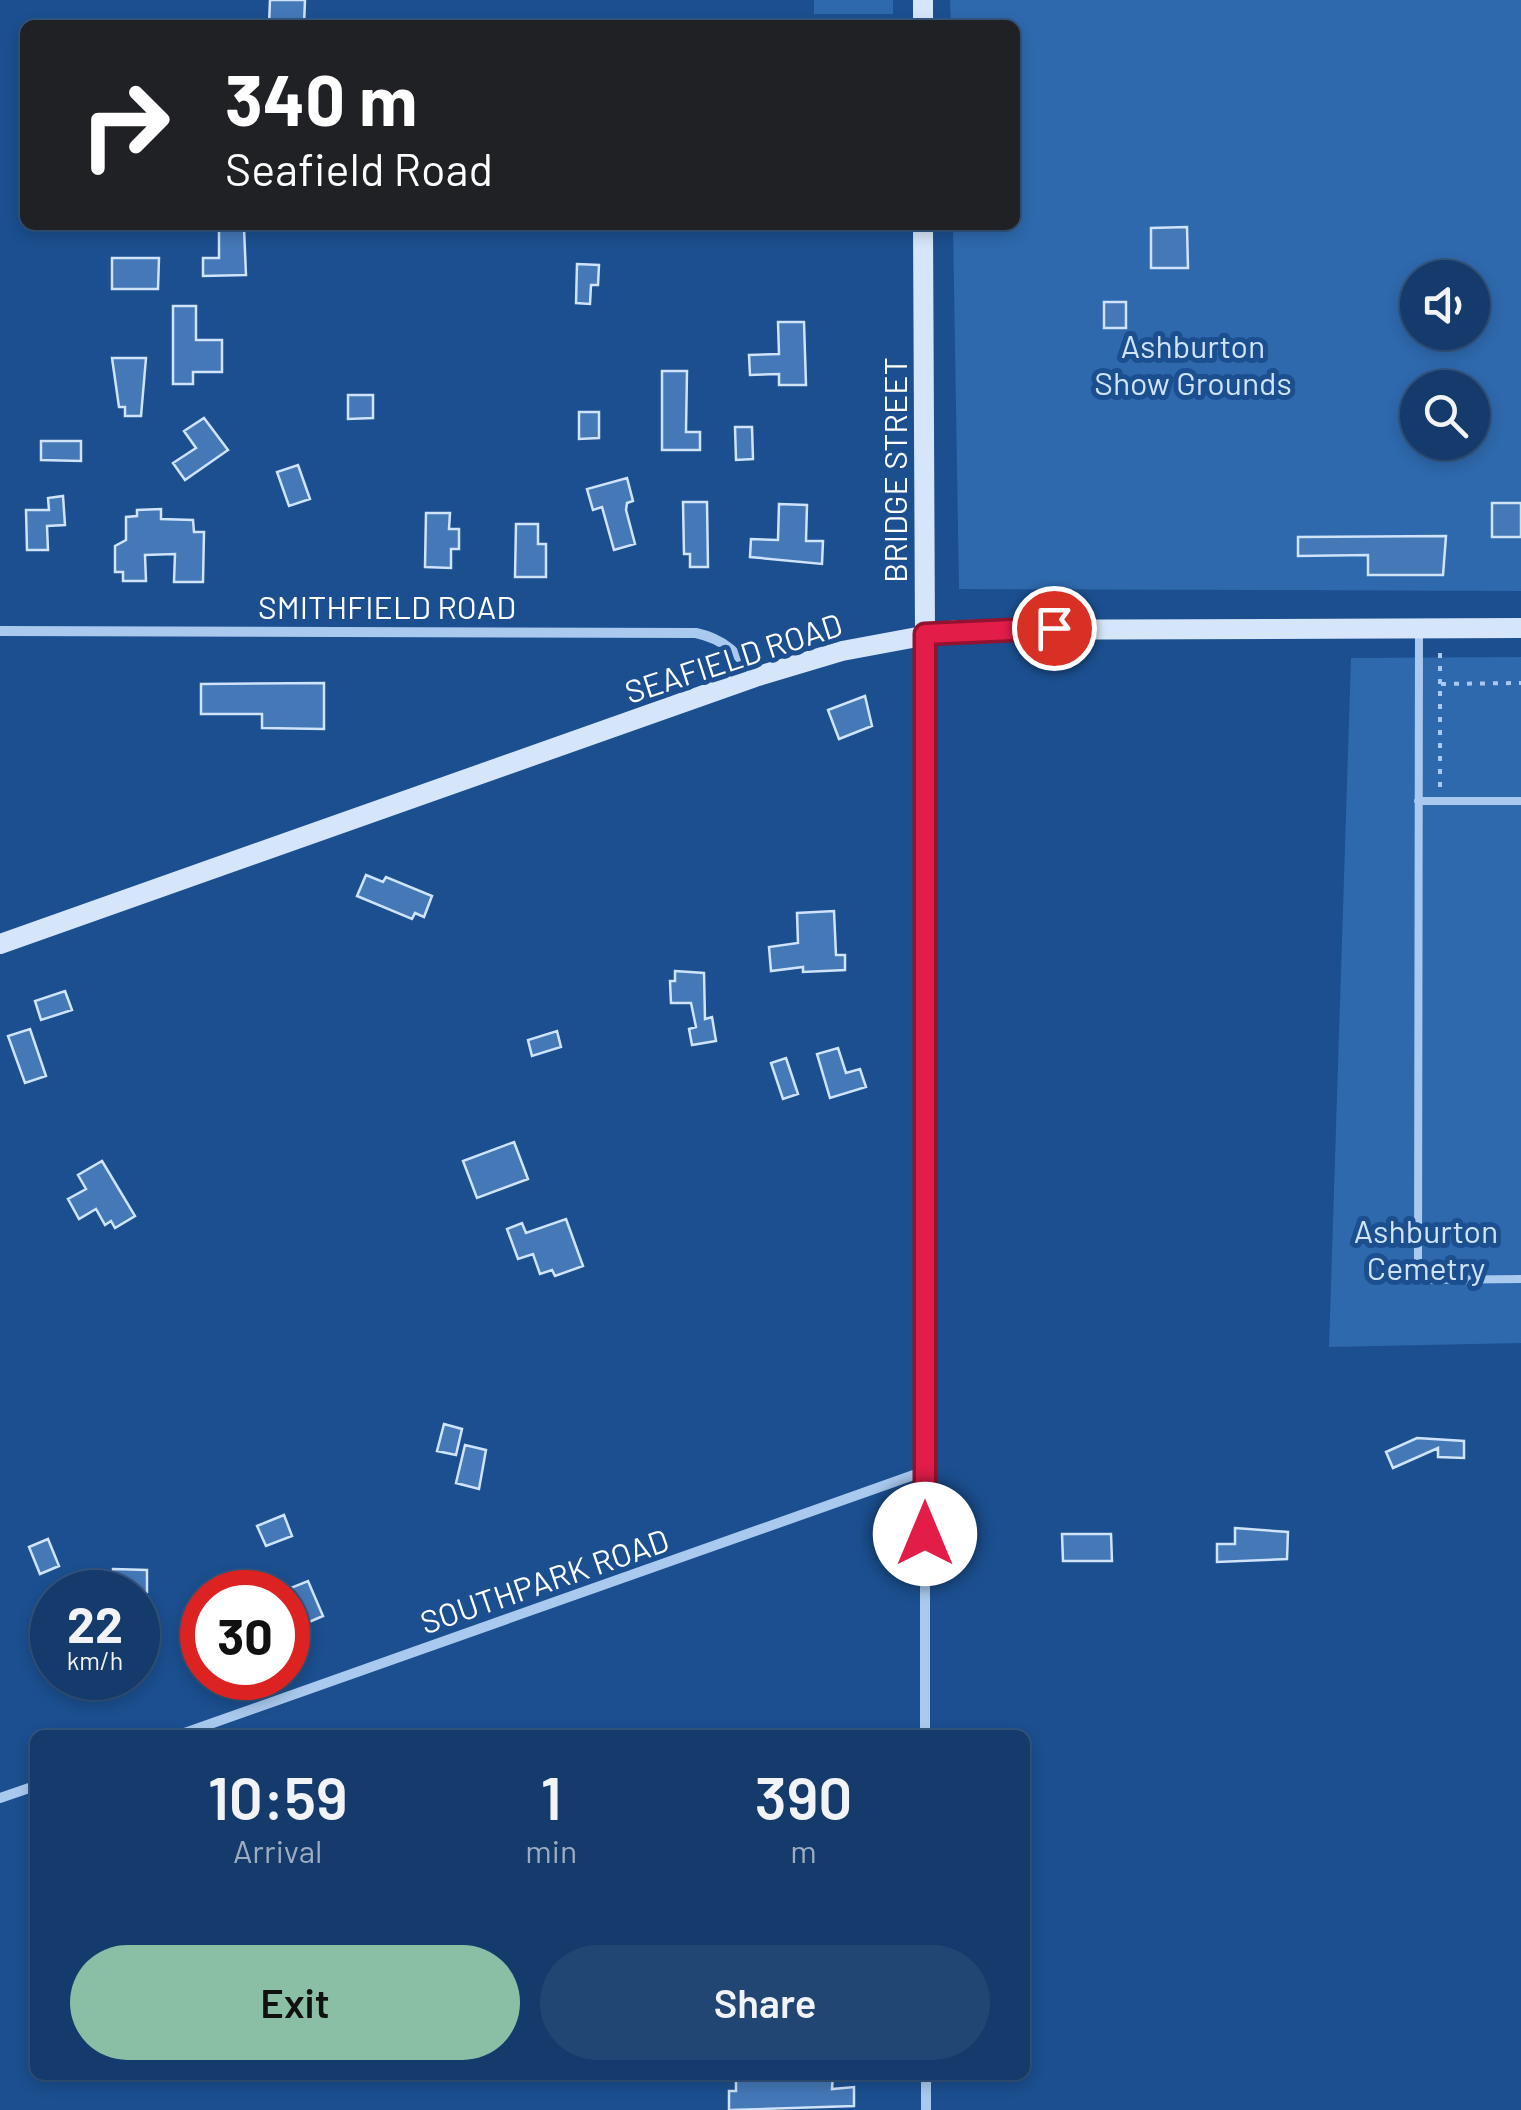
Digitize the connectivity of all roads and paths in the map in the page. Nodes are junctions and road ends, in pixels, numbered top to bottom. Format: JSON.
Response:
{"nodes":[{"id":1,"x":924,"y":230,"type":"edge"},
{"id":2,"x":1429,"y":628,"type":"junction"},
{"id":3,"x":1521,"y":628,"type":"edge"},
{"id":4,"x":0,"y":631,"type":"edge"},
{"id":5,"x":925,"y":634,"type":"junction"},
{"id":6,"x":756,"y":677,"type":"junction"},
{"id":7,"x":1521,"y":683,"type":"edge"},
{"id":8,"x":1440,"y":684,"type":"junction"},
{"id":9,"x":1521,"y":800,"type":"edge"},
{"id":10,"x":1418,"y":801,"type":"junction"},
{"id":11,"x":1440,"y":801,"type":"junction"},
{"id":12,"x":0,"y":944,"type":"edge"},
{"id":13,"x":1521,"y":1279,"type":"edge"},
{"id":14,"x":925,"y":1471,"type":"junction"},
{"id":15,"x":193,"y":1730,"type":"edge"},
{"id":16,"x":925,"y":1730,"type":"edge"},
{"id":17,"x":30,"y":1788,"type":"edge"},
{"id":18,"x":0,"y":1798,"type":"edge"},
{"id":19,"x":926,"y":2080,"type":"edge"},
{"id":20,"x":926,"y":2110,"type":"edge"}],
"edges":[{"from":1,"to":5,"type":"street","name":"BRIDGE STREET"},
{"from":2,"to":3,"type":"street","name":"SEAFIELD ROAD"},
{"from":2,"to":5,"type":"street","name":"SEAFIELD ROAD"},
{"from":2,"to":8,"type":"path"},
{"from":2,"to":10,"type":"lane"},
{"from":4,"to":6,"type":"street","name":"SMITHFIELD ROAD"},
{"from":5,"to":6,"type":"street","name":"SEAFIELD ROAD"},
{"from":5,"to":14,"type":"street","name":"BRIDGE STREET"},
{"from":6,"to":12,"type":"street","name":"SEAFIELD ROAD"},
{"from":7,"to":8,"type":"path"},
{"from":8,"to":11,"type":"path"},
{"from":9,"to":11,"type":"lane"},
{"from":10,"to":11,"type":"lane"},
{"from":10,"to":13,"type":"lane"},
{"from":14,"to":15,"type":"street","name":"SOUTHPARK ROAD"},
{"from":14,"to":16,"type":"street","name":"BRIDGE STREET"},
{"from":17,"to":18,"type":"street"},
{"from":19,"to":20,"type":"street"}]}
